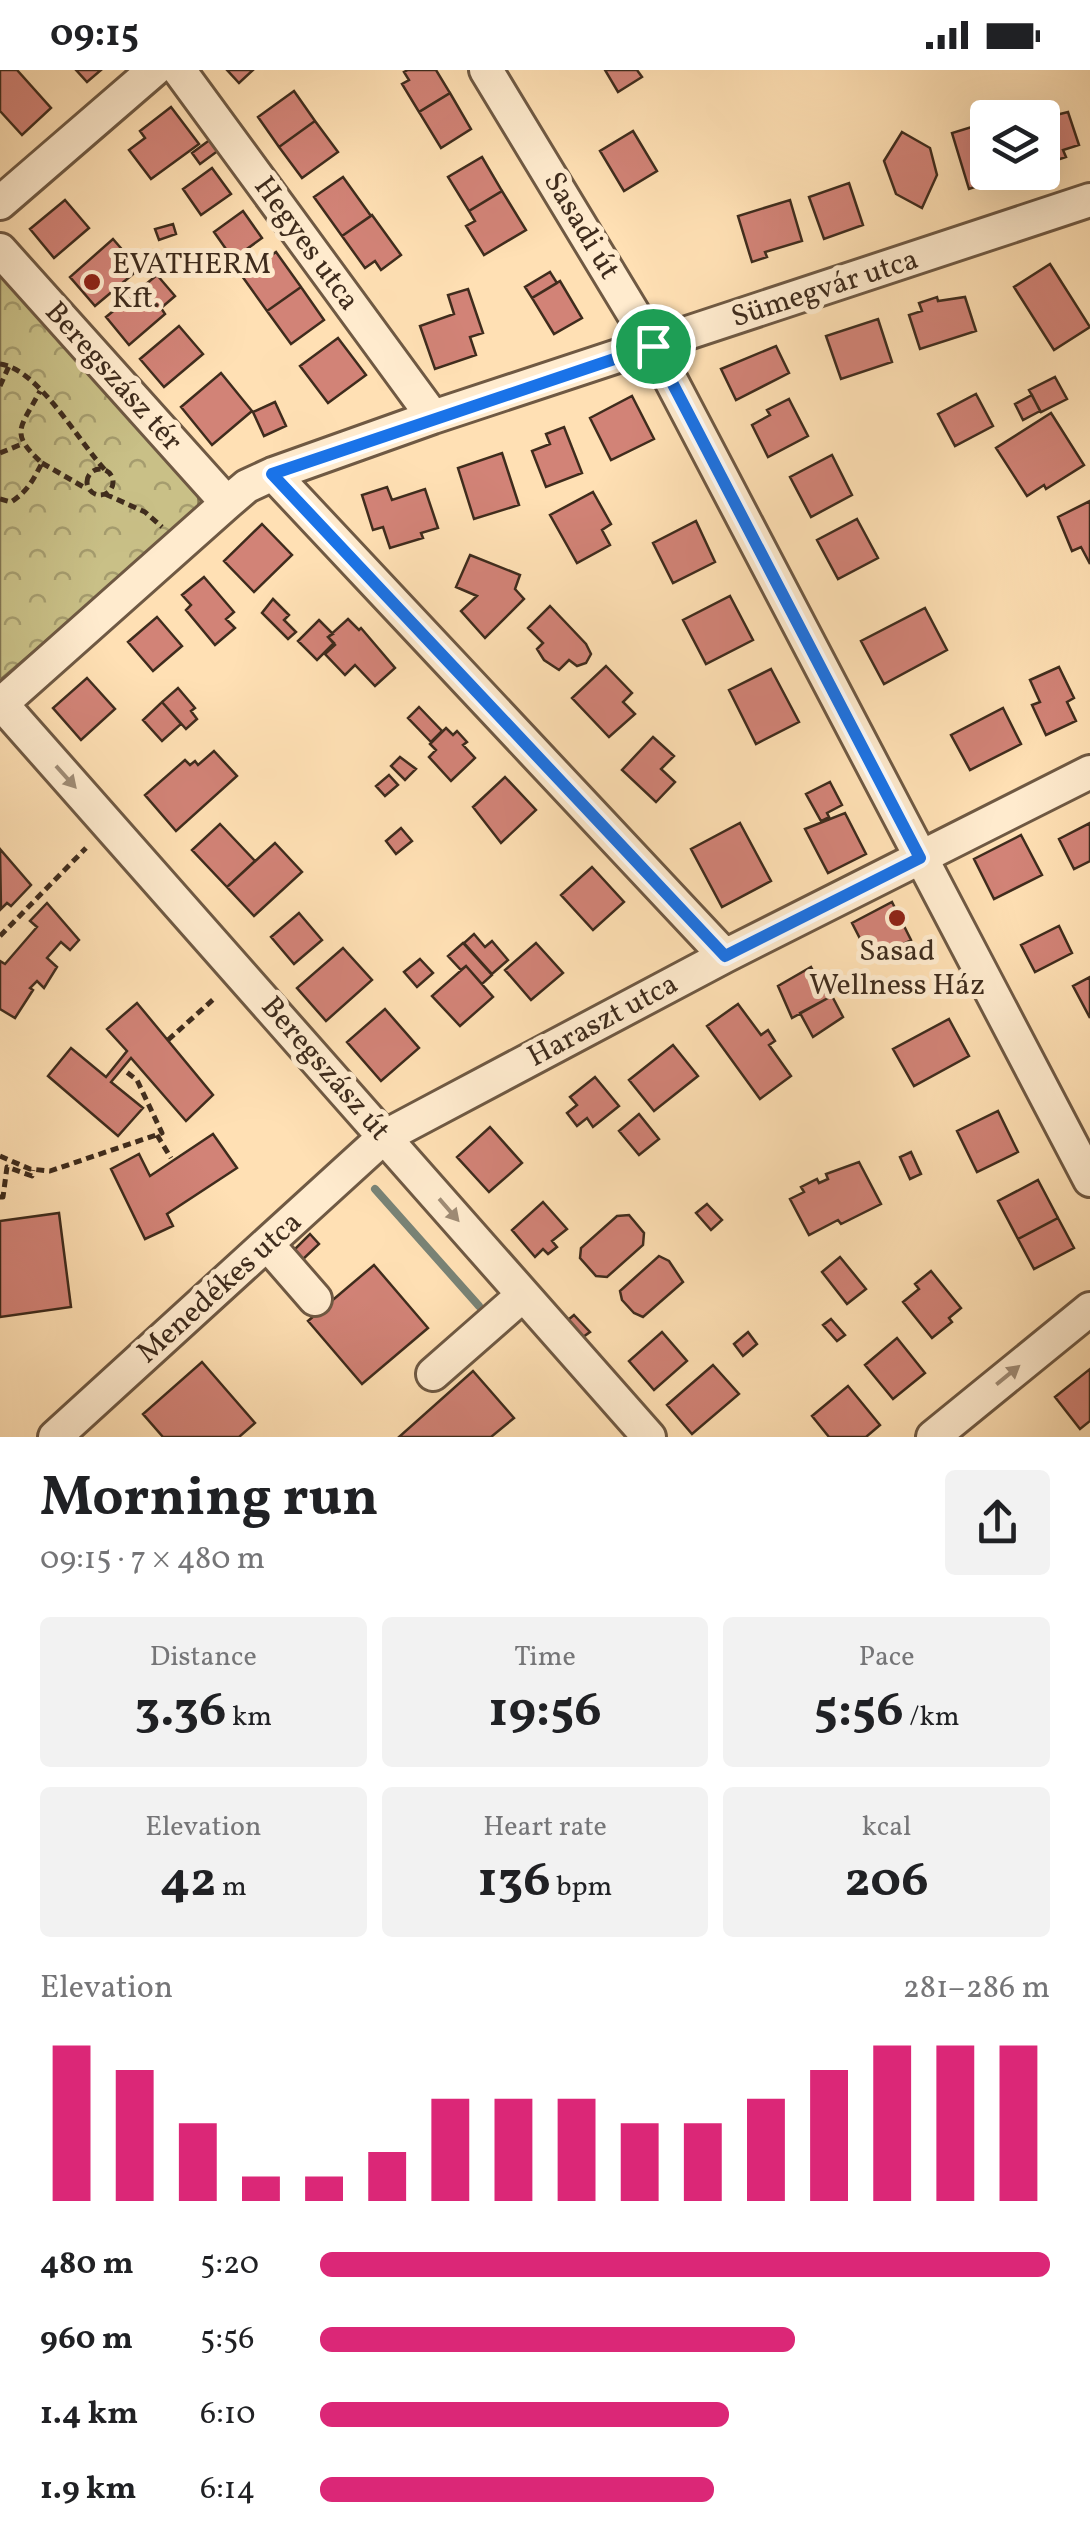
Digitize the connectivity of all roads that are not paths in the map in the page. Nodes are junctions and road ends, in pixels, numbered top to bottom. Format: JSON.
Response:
{"nodes":[{"id":1,"x":154,"y":70,"type":"edge"},
{"id":2,"x":179,"y":70,"type":"edge"},
{"id":3,"x":495,"y":73,"type":"edge"},
{"id":4,"x":1090,"y":200,"type":"edge"},
{"id":5,"x":0,"y":203,"type":"edge"},
{"id":6,"x":0,"y":250,"type":"edge"},
{"id":7,"x":653,"y":346,"type":"junction"},
{"id":8,"x":433,"y":418,"type":"junction"},
{"id":9,"x":272,"y":474,"type":"junction"},
{"id":10,"x":227,"y":503,"type":"junction"},
{"id":11,"x":0,"y":704,"type":"edge"},
{"id":12,"x":1090,"y":772,"type":"edge"},
{"id":13,"x":920,"y":858,"type":"junction"},
{"id":14,"x":725,"y":956,"type":"junction"},
{"id":15,"x":384,"y":1137,"type":"junction"},
{"id":16,"x":1090,"y":1180,"type":"edge"},
{"id":17,"x":268,"y":1245,"type":"junction"},
{"id":18,"x":523,"y":1295,"type":"junction"},
{"id":19,"x":315,"y":1299,"type":"dead end"},
{"id":20,"x":1090,"y":1309,"type":"edge"},
{"id":21,"x":433,"y":1374,"type":"dead end"},
{"id":22,"x":56,"y":1437,"type":"edge"},
{"id":23,"x":649,"y":1437,"type":"edge"},
{"id":24,"x":933,"y":1437,"type":"edge"}],
"edges":[{"from":1,"to":5,"type":"street"},
{"from":2,"to":8,"type":"street","name":"Hegyes utca"},
{"from":3,"to":7,"type":"street","name":"Sasadi út"},
{"from":4,"to":7,"type":"street","name":"Sümegvár utca"},
{"from":6,"to":10,"type":"street","name":"Beregszász tér"},
{"from":7,"to":8,"type":"street","name":"Sümegvár utca"},
{"from":7,"to":13,"type":"street","name":"Sasadi út"},
{"from":8,"to":9,"type":"street","name":"Sümegvár utca"},
{"from":9,"to":10,"type":"street","name":"Sümegvár utca"},
{"from":9,"to":14,"type":"street"},
{"from":10,"to":11,"type":"street","name":"Sümegvár utca"},
{"from":11,"to":15,"type":"street","name":"Beregszász út","one_way":true},
{"from":12,"to":13,"type":"street","name":"Haraszt utca"},
{"from":13,"to":14,"type":"street","name":"Haraszt utca"},
{"from":13,"to":16,"type":"street","name":"Sasadi út"},
{"from":14,"to":15,"type":"street","name":"Haraszt utca"},
{"from":15,"to":17,"type":"street","name":"Menedékes utca"},
{"from":15,"to":18,"type":"street","name":"Beregszász út","one_way":true},
{"from":17,"to":19,"type":"street"},
{"from":17,"to":22,"type":"street","name":"Menedékes utca"},
{"from":18,"to":21,"type":"street"},
{"from":18,"to":23,"type":"street","name":"Beregszász út"},
{"from":24,"to":20,"type":"street","one_way":true}]}
